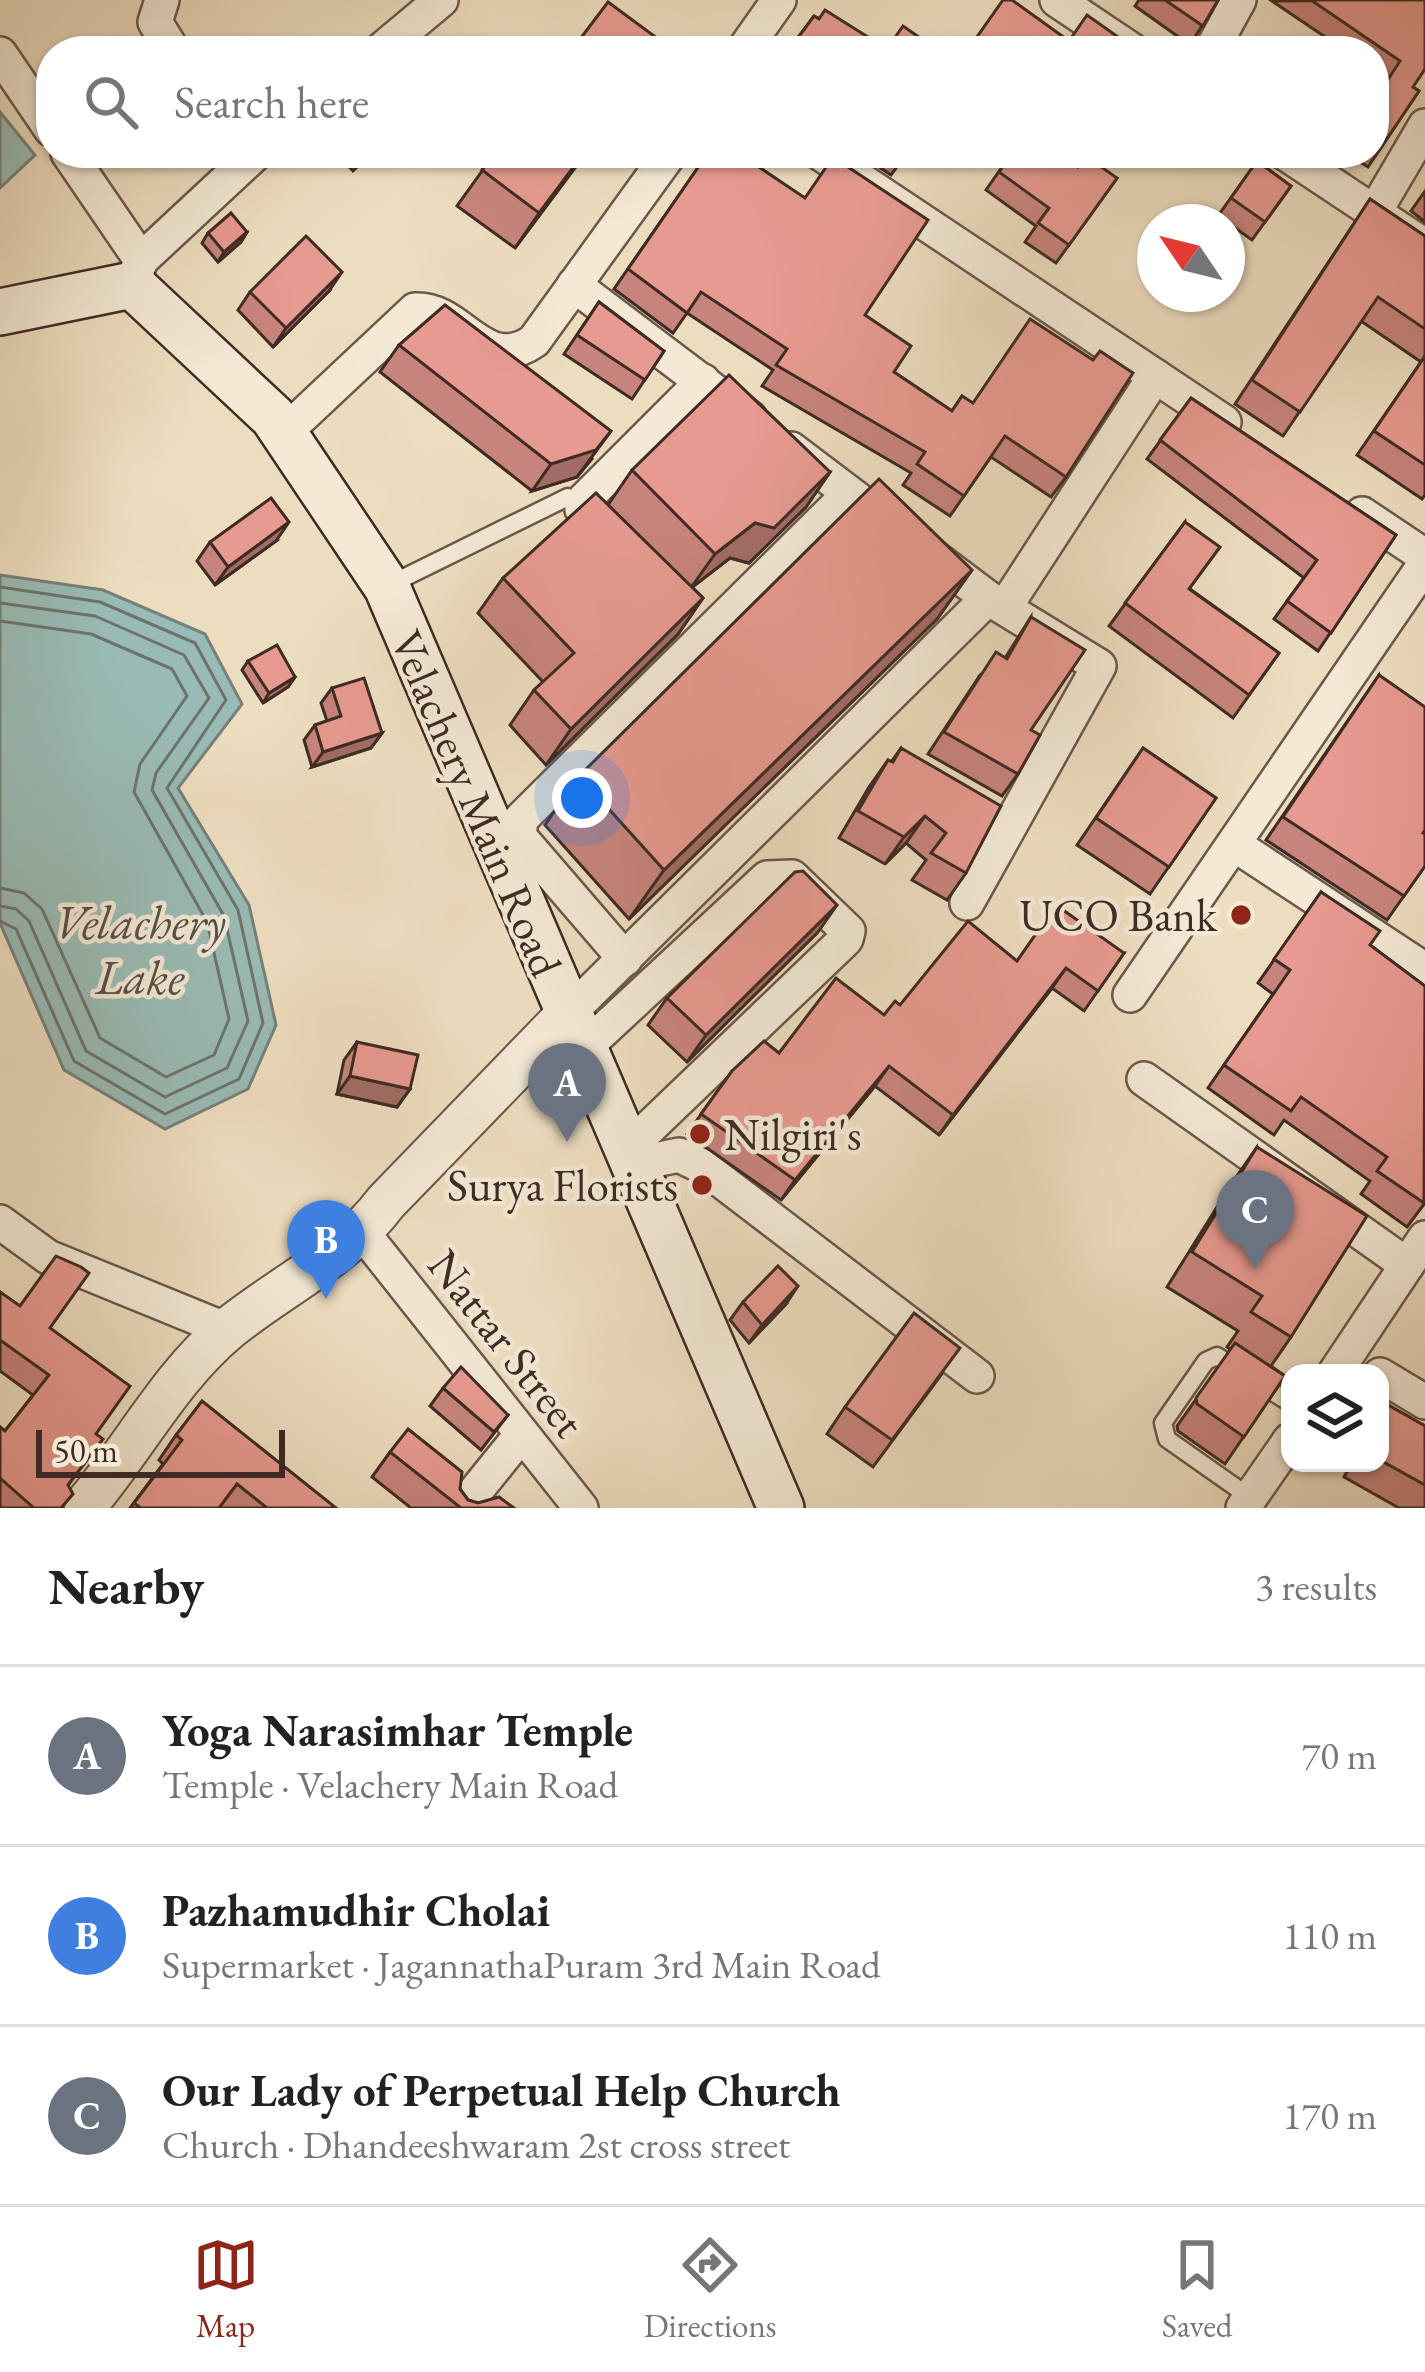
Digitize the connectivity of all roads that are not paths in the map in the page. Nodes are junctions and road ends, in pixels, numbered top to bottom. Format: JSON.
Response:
{"nodes":[{"id":1,"x":442,"y":0,"type":"edge"},
{"id":2,"x":779,"y":0,"type":"edge"},
{"id":3,"x":1057,"y":0,"type":"edge"},
{"id":4,"x":1239,"y":0,"type":"edge"},
{"id":5,"x":161,"y":1,"type":"edge"},
{"id":6,"x":164,"y":36,"type":"edge"},
{"id":7,"x":398,"y":36,"type":"edge"},
{"id":8,"x":754,"y":36,"type":"edge"},
{"id":9,"x":1111,"y":36,"type":"edge"},
{"id":10,"x":1219,"y":36,"type":"edge"},
{"id":11,"x":0,"y":54,"type":"edge"},
{"id":12,"x":36,"y":106,"type":"edge"},
{"id":13,"x":1425,"y":126,"type":"edge"},
{"id":14,"x":77,"y":168,"type":"edge"},
{"id":15,"x":236,"y":168,"type":"edge"},
{"id":16,"x":659,"y":168,"type":"edge"},
{"id":17,"x":843,"y":168,"type":"edge"},
{"id":18,"x":1307,"y":168,"type":"edge"},
{"id":19,"x":1374,"y":213,"type":"junction"},
{"id":20,"x":1425,"y":246,"type":"edge"},
{"id":21,"x":136,"y":272,"type":"junction"},
{"id":22,"x":574,"y":285,"type":"junction"},
{"id":23,"x":0,"y":312,"type":"edge"},
{"id":24,"x":1155,"y":376,"type":"junction"},
{"id":25,"x":703,"y":381,"type":"junction"},
{"id":26,"x":284,"y":434,"type":"junction"},
{"id":27,"x":1251,"y":441,"type":"edge"},
{"id":28,"x":840,"y":487,"type":"junction"},
{"id":29,"x":1328,"y":492,"type":"edge"},
{"id":30,"x":568,"y":496,"type":"dead end"},
{"id":31,"x":631,"y":560,"type":"edge"},
{"id":32,"x":1425,"y":560,"type":"edge"},
{"id":33,"x":387,"y":586,"type":"junction"},
{"id":34,"x":988,"y":606,"type":"junction"},
{"id":35,"x":680,"y":610,"type":"edge"},
{"id":36,"x":972,"y":803,"type":"edge"},
{"id":37,"x":1010,"y":825,"type":"junction"},
{"id":38,"x":1235,"y":845,"type":"junction"},
{"id":39,"x":967,"y":903,"type":"dead end"},
{"id":40,"x":625,"y":959,"type":"junction"},
{"id":41,"x":1425,"y":970,"type":"edge"},
{"id":42,"x":1130,"y":995,"type":"dead end"},
{"id":43,"x":574,"y":1034,"type":"junction"},
{"id":44,"x":1144,"y":1078,"type":"dead end"},
{"id":45,"x":628,"y":1158,"type":"junction"},
{"id":46,"x":0,"y":1222,"type":"edge"},
{"id":47,"x":363,"y":1232,"type":"junction"},
{"id":48,"x":1416,"y":1252,"type":"edge"},
{"id":49,"x":227,"y":1330,"type":"junction"},
{"id":50,"x":1362,"y":1364,"type":"edge"},
{"id":51,"x":977,"y":1376,"type":"dead end"},
{"id":52,"x":1389,"y":1384,"type":"edge"},
{"id":53,"x":1281,"y":1397,"type":"edge"},
{"id":54,"x":1425,"y":1402,"type":"edge"},
{"id":55,"x":521,"y":1436,"type":"junction"},
{"id":56,"x":1281,"y":1453,"type":"edge"},
{"id":57,"x":1247,"y":1503,"type":"edge"},
{"id":58,"x":83,"y":1508,"type":"edge"},
{"id":59,"x":462,"y":1508,"type":"edge"},
{"id":60,"x":581,"y":1508,"type":"edge"},
{"id":61,"x":781,"y":1508,"type":"edge"}],
"edges":[{"from":1,"to":7,"type":"street"},
{"from":2,"to":8,"type":"street"},
{"from":3,"to":9,"type":"street"},
{"from":4,"to":10,"type":"street"},
{"from":5,"to":6,"type":"street"},
{"from":11,"to":12,"type":"street"},
{"from":13,"to":19,"type":"street"},
{"from":14,"to":21,"type":"street"},
{"from":15,"to":21,"type":"street"},
{"from":16,"to":22,"type":"street"},
{"from":17,"to":24,"type":"street"},
{"from":18,"to":19,"type":"street"},
{"from":19,"to":20,"type":"street"},
{"from":21,"to":23,"type":"main road"},
{"from":21,"to":26,"type":"main road","name":"Velachery Main Road"},
{"from":22,"to":25,"type":"street"},
{"from":22,"to":26,"type":"street"},
{"from":24,"to":27,"type":"street"},
{"from":24,"to":34,"type":"street"},
{"from":25,"to":28,"type":"street"},
{"from":25,"to":31,"type":"street"},
{"from":26,"to":33,"type":"main road","name":"Velachery Main Road"},
{"from":28,"to":34,"type":"street"},
{"from":28,"to":35,"type":"street"},
{"from":29,"to":32,"type":"street"},
{"from":30,"to":33,"type":"lane"},
{"from":32,"to":38,"type":"street"},
{"from":33,"to":43,"type":"main road","name":"Velachery Main Road"},
{"from":34,"to":37,"type":"street"},
{"from":34,"to":40,"type":"street"},
{"from":34,"to":40,"type":"street"},
{"from":36,"to":37,"type":"street"},
{"from":37,"to":39,"type":"street"},
{"from":38,"to":41,"type":"street"},
{"from":38,"to":42,"type":"street"},
{"from":40,"to":43,"type":"street"},
{"from":43,"to":45,"type":"main road","name":"Velachery Main Road"},
{"from":43,"to":45,"type":"street"},
{"from":43,"to":47,"type":"street"},
{"from":44,"to":48,"type":"street"},
{"from":45,"to":51,"type":"street"},
{"from":45,"to":61,"type":"main road","name":"Velachery Main Road"},
{"from":46,"to":49,"type":"street"},
{"from":47,"to":49,"type":"street"},
{"from":47,"to":55,"type":"street","name":"Nattar Street"},
{"from":48,"to":50,"type":"street"},
{"from":49,"to":58,"type":"street"},
{"from":52,"to":54,"type":"street"},
{"from":53,"to":57,"type":"lane"},
{"from":55,"to":59,"type":"street"},
{"from":55,"to":60,"type":"street","name":"Nattar Street"},
{"from":56,"to":57,"type":"street"}]}
